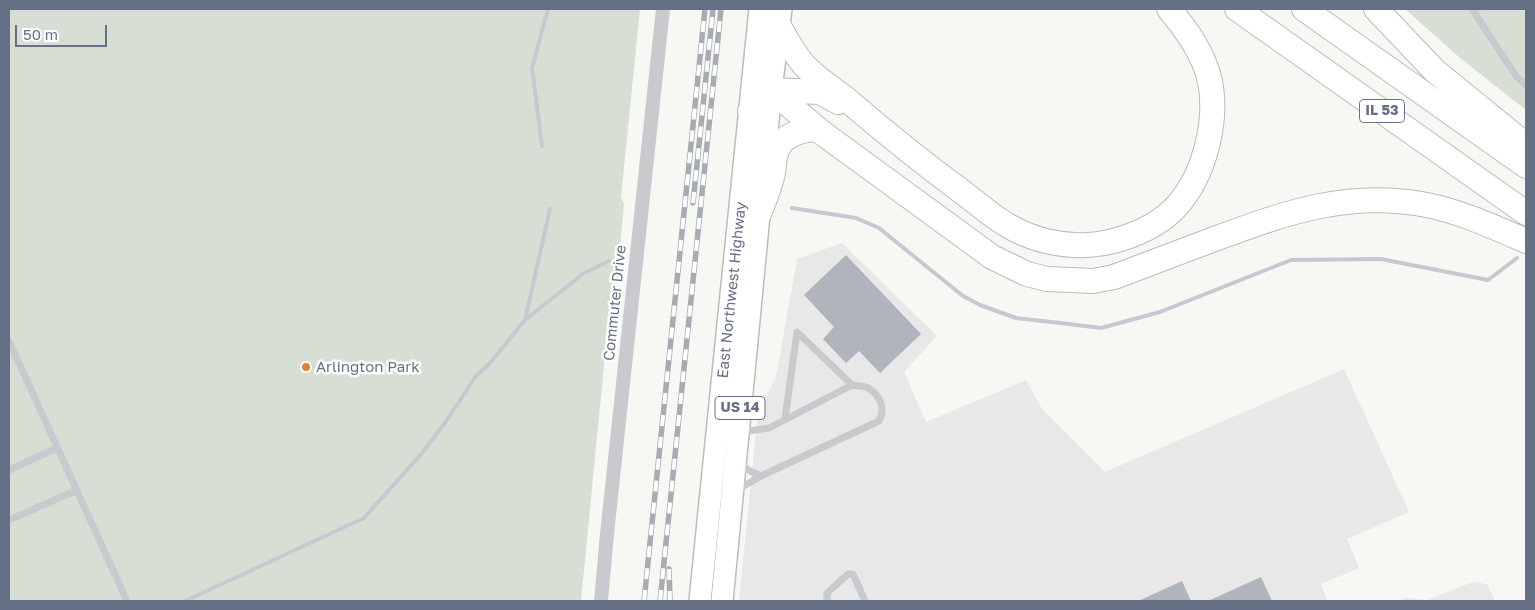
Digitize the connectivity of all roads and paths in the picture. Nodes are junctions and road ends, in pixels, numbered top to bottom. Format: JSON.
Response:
{"nodes":[{"id":1,"x":663,"y":9,"type":"edge"},
{"id":2,"x":760,"y":9,"type":"edge"},
{"id":3,"x":1169,"y":9,"type":"edge"},
{"id":4,"x":1237,"y":9,"type":"edge"},
{"id":5,"x":1304,"y":9,"type":"edge"},
{"id":6,"x":1376,"y":9,"type":"edge"},
{"id":7,"x":1472,"y":9,"type":"edge"},
{"id":8,"x":781,"y":18,"type":"edge"},
{"id":9,"x":757,"y":50,"type":"junction"},
{"id":10,"x":1526,"y":85,"type":"edge"},
{"id":11,"x":771,"y":90,"type":"junction"},
{"id":12,"x":750,"y":111,"type":"junction"},
{"id":13,"x":817,"y":129,"type":"junction"},
{"id":14,"x":880,"y":129,"type":"junction"},
{"id":15,"x":1526,"y":144,"type":"edge"},
{"id":16,"x":1526,"y":166,"type":"edge"},
{"id":17,"x":1526,"y":213,"type":"edge"},
{"id":18,"x":759,"y":214,"type":"junction"},
{"id":19,"x":1526,"y":241,"type":"edge"},
{"id":20,"x":9,"y":341,"type":"edge"},
{"id":21,"x":852,"y":385,"type":"junction"},
{"id":22,"x":785,"y":419,"type":"junction"},
{"id":23,"x":719,"y":420,"type":"junction"},
{"id":24,"x":738,"y":430,"type":"junction"},
{"id":25,"x":58,"y":448,"type":"junction"},
{"id":26,"x":736,"y":459,"type":"junction"},
{"id":27,"x":9,"y":470,"type":"edge"},
{"id":28,"x":761,"y":476,"type":"junction"},
{"id":29,"x":77,"y":490,"type":"junction"},
{"id":30,"x":732,"y":493,"type":"junction"},
{"id":31,"x":9,"y":520,"type":"edge"},
{"id":32,"x":127,"y":601,"type":"edge"},
{"id":33,"x":601,"y":601,"type":"edge"},
{"id":34,"x":700,"y":601,"type":"edge"},
{"id":35,"x":722,"y":601,"type":"edge"},
{"id":36,"x":826,"y":601,"type":"edge"},
{"id":37,"x":865,"y":601,"type":"edge"}],
"edges":[{"from":1,"to":33,"type":"street","name":"Commuter Drive"},
{"from":2,"to":9,"type":"main road","name":"East Northwest Highway","number":"US 14"},
{"from":3,"to":14,"type":"highway"},
{"from":4,"to":17,"type":"highway","number":"IL 53"},
{"from":5,"to":16,"type":"highway","number":"IL 53"},
{"from":6,"to":15,"type":"highway"},
{"from":7,"to":10,"type":"lane"},
{"from":8,"to":11,"type":"main road","name":"East Northwest Highway","number":"US 14"},
{"from":8,"to":14,"type":"highway"},
{"from":9,"to":11,"type":"highway"},
{"from":9,"to":12,"type":"main road","name":"East Northwest Highway","number":"US 14"},
{"from":11,"to":12,"type":"highway"},
{"from":11,"to":13,"type":"highway"},
{"from":11,"to":14,"type":"highway"},
{"from":11,"to":18,"type":"main road","name":"East Northwest Highway","number":"US 14"},
{"from":12,"to":23,"type":"main road","name":"East Northwest Highway","number":"US 14"},
{"from":13,"to":18,"type":"highway"},
{"from":13,"to":19,"type":"highway"},
{"from":18,"to":24,"type":"main road","name":"East Northwest Highway","number":"US 14"},
{"from":20,"to":25,"type":"lane"},
{"from":21,"to":22,"type":"lane"},
{"from":21,"to":22,"type":"lane"},
{"from":21,"to":28,"type":"lane"},
{"from":22,"to":24,"type":"lane"},
{"from":23,"to":24,"type":"main road"},
{"from":23,"to":34,"type":"main road","name":"East Northwest Highway","number":"US 14"},
{"from":24,"to":26,"type":"main road","name":"East Northwest Highway","number":"US 14"},
{"from":25,"to":27,"type":"lane"},
{"from":25,"to":29,"type":"lane"},
{"from":26,"to":28,"type":"lane"},
{"from":26,"to":30,"type":"main road","name":"East Northwest Highway","number":"US 14"},
{"from":28,"to":30,"type":"lane"},
{"from":29,"to":31,"type":"lane"},
{"from":29,"to":32,"type":"lane"},
{"from":30,"to":35,"type":"main road","name":"East Northwest Highway","number":"US 14"},
{"from":36,"to":37,"type":"lane"}]}
